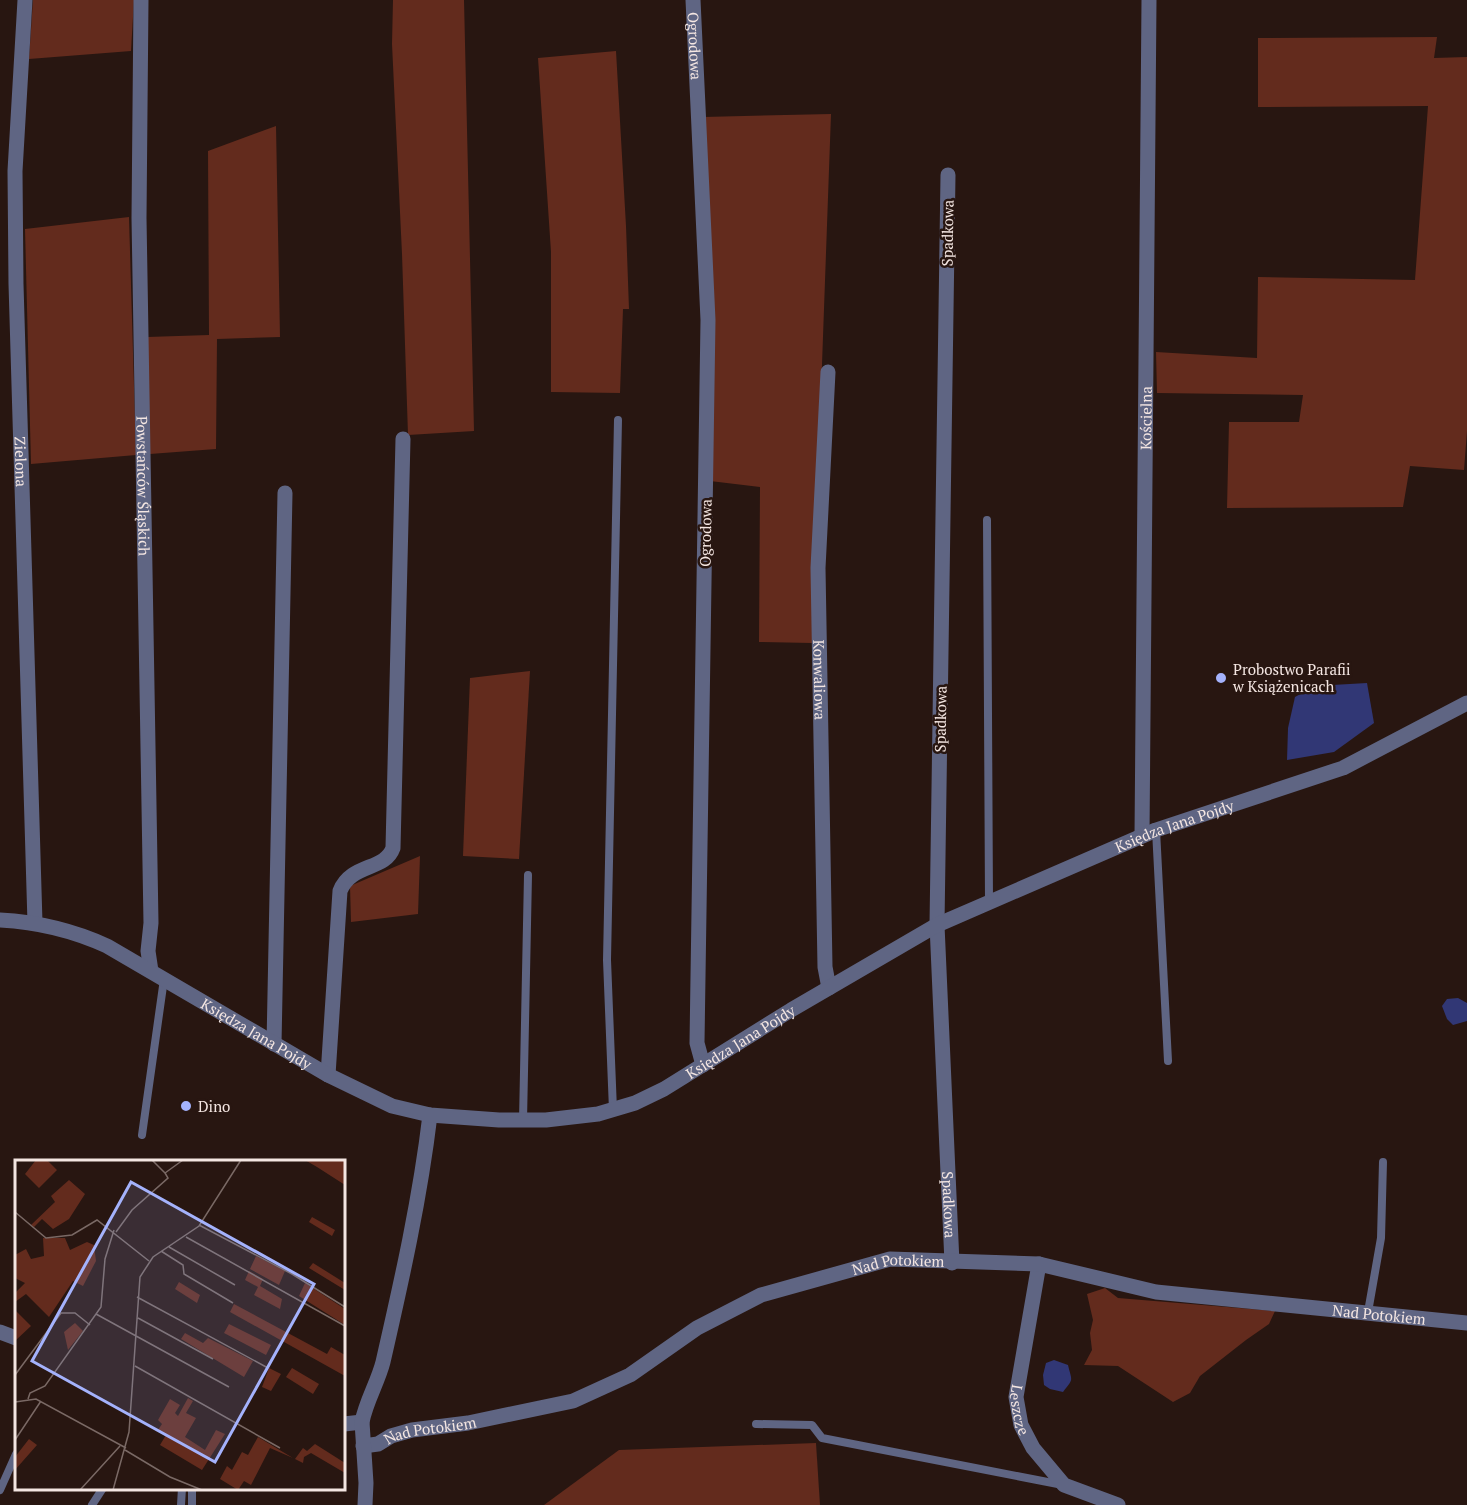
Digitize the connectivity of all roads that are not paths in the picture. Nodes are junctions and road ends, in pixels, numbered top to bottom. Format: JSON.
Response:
{"nodes":[{"id":1,"x":25,"y":0,"type":"edge"},
{"id":2,"x":141,"y":0,"type":"edge"},
{"id":3,"x":693,"y":0,"type":"edge"},
{"id":4,"x":1149,"y":0,"type":"edge"},
{"id":5,"x":948,"y":175,"type":"dead end"},
{"id":6,"x":828,"y":372,"type":"dead end"},
{"id":7,"x":618,"y":420,"type":"dead end"},
{"id":8,"x":403,"y":440,"type":"dead end"},
{"id":9,"x":285,"y":493,"type":"dead end"},
{"id":10,"x":987,"y":520,"type":"dead end"},
{"id":11,"x":1467,"y":703,"type":"edge"},
{"id":12,"x":1149,"y":833,"type":"junction"},
{"id":13,"x":528,"y":875,"type":"dead end"},
{"id":14,"x":989,"y":903,"type":"junction"},
{"id":15,"x":0,"y":920,"type":"edge"},
{"id":16,"x":35,"y":923,"type":"junction"},
{"id":17,"x":937,"y":925,"type":"junction"},
{"id":18,"x":158,"y":975,"type":"junction"},
{"id":19,"x":829,"y":988,"type":"junction"},
{"id":20,"x":274,"y":1044,"type":"junction"},
{"id":21,"x":1168,"y":1061,"type":"dead end"},
{"id":22,"x":703,"y":1065,"type":"junction"},
{"id":23,"x":328,"y":1075,"type":"junction"},
{"id":24,"x":613,"y":1110,"type":"junction"},
{"id":25,"x":429,"y":1115,"type":"junction"},
{"id":26,"x":523,"y":1121,"type":"junction"},
{"id":27,"x":142,"y":1135,"type":"dead end"},
{"id":28,"x":1383,"y":1162,"type":"dead end"},
{"id":29,"x":952,"y":1263,"type":"junction"},
{"id":30,"x":1039,"y":1264,"type":"junction"},
{"id":31,"x":1368,"y":1312,"type":"junction"},
{"id":32,"x":1467,"y":1323,"type":"edge"},
{"id":33,"x":0,"y":1332,"type":"edge"},
{"id":34,"x":15,"y":1338,"type":"edge"},
{"id":35,"x":363,"y":1422,"type":"junction"},
{"id":36,"x":345,"y":1424,"type":"edge"},
{"id":37,"x":756,"y":1424,"type":"dead end"},
{"id":38,"x":363,"y":1446,"type":"junction"},
{"id":39,"x":15,"y":1456,"type":"edge"},
{"id":40,"x":1064,"y":1485,"type":"junction"},
{"id":41,"x":0,"y":1490,"type":"edge"},
{"id":42,"x":102,"y":1490,"type":"edge"},
{"id":43,"x":182,"y":1490,"type":"edge"},
{"id":44,"x":92,"y":1505,"type":"edge"},
{"id":45,"x":181,"y":1505,"type":"edge"},
{"id":46,"x":364,"y":1505,"type":"edge"},
{"id":47,"x":1118,"y":1505,"type":"edge"}],
"edges":[{"from":1,"to":16,"type":"street","name":"Zielona"},
{"from":2,"to":18,"type":"street","name":"Powstańców Śląskich"},
{"from":3,"to":22,"type":"street","name":"Ogrodowa"},
{"from":4,"to":12,"type":"street","name":"Kościelna"},
{"from":5,"to":17,"type":"street","name":"Spadkowa"},
{"from":6,"to":19,"type":"street","name":"Konwaliowa"},
{"from":7,"to":24,"type":"lane"},
{"from":8,"to":23,"type":"street"},
{"from":9,"to":20,"type":"street"},
{"from":10,"to":14,"type":"lane"},
{"from":11,"to":12,"type":"street","name":"Księdza Jana Pojdy"},
{"from":12,"to":14,"type":"street","name":"Księdza Jana Pojdy"},
{"from":12,"to":21,"type":"lane"},
{"from":13,"to":26,"type":"lane"},
{"from":14,"to":17,"type":"street","name":"Księdza Jana Pojdy"},
{"from":15,"to":16,"type":"street","name":"Księdza Jana Pojdy"},
{"from":16,"to":18,"type":"street","name":"Księdza Jana Pojdy"},
{"from":17,"to":19,"type":"street","name":"Księdza Jana Pojdy"},
{"from":17,"to":29,"type":"street","name":"Spadkowa"},
{"from":18,"to":20,"type":"street","name":"Księdza Jana Pojdy"},
{"from":18,"to":27,"type":"lane"},
{"from":19,"to":22,"type":"street","name":"Księdza Jana Pojdy"},
{"from":20,"to":23,"type":"street","name":"Księdza Jana Pojdy"},
{"from":22,"to":24,"type":"street","name":"Księdza Jana Pojdy"},
{"from":23,"to":25,"type":"street","name":"Księdza Jana Pojdy"},
{"from":24,"to":26,"type":"street","name":"Księdza Jana Pojdy"},
{"from":25,"to":26,"type":"street","name":"Księdza Jana Pojdy"},
{"from":25,"to":35,"type":"street"},
{"from":28,"to":31,"type":"lane"},
{"from":29,"to":30,"type":"street","name":"Nad Potokiem"},
{"from":29,"to":38,"type":"street","name":"Nad Potokiem"},
{"from":30,"to":31,"type":"street","name":"Nad Potokiem"},
{"from":30,"to":40,"type":"street","name":"Leszcze"},
{"from":31,"to":32,"type":"street","name":"Nad Potokiem"},
{"from":33,"to":34,"type":"street"},
{"from":35,"to":36,"type":"street"},
{"from":35,"to":38,"type":"street"},
{"from":37,"to":40,"type":"lane"},
{"from":38,"to":46,"type":"street"},
{"from":39,"to":41,"type":"lane"},
{"from":40,"to":47,"type":"street"},
{"from":42,"to":44,"type":"lane"},
{"from":43,"to":45,"type":"lane"}]}
